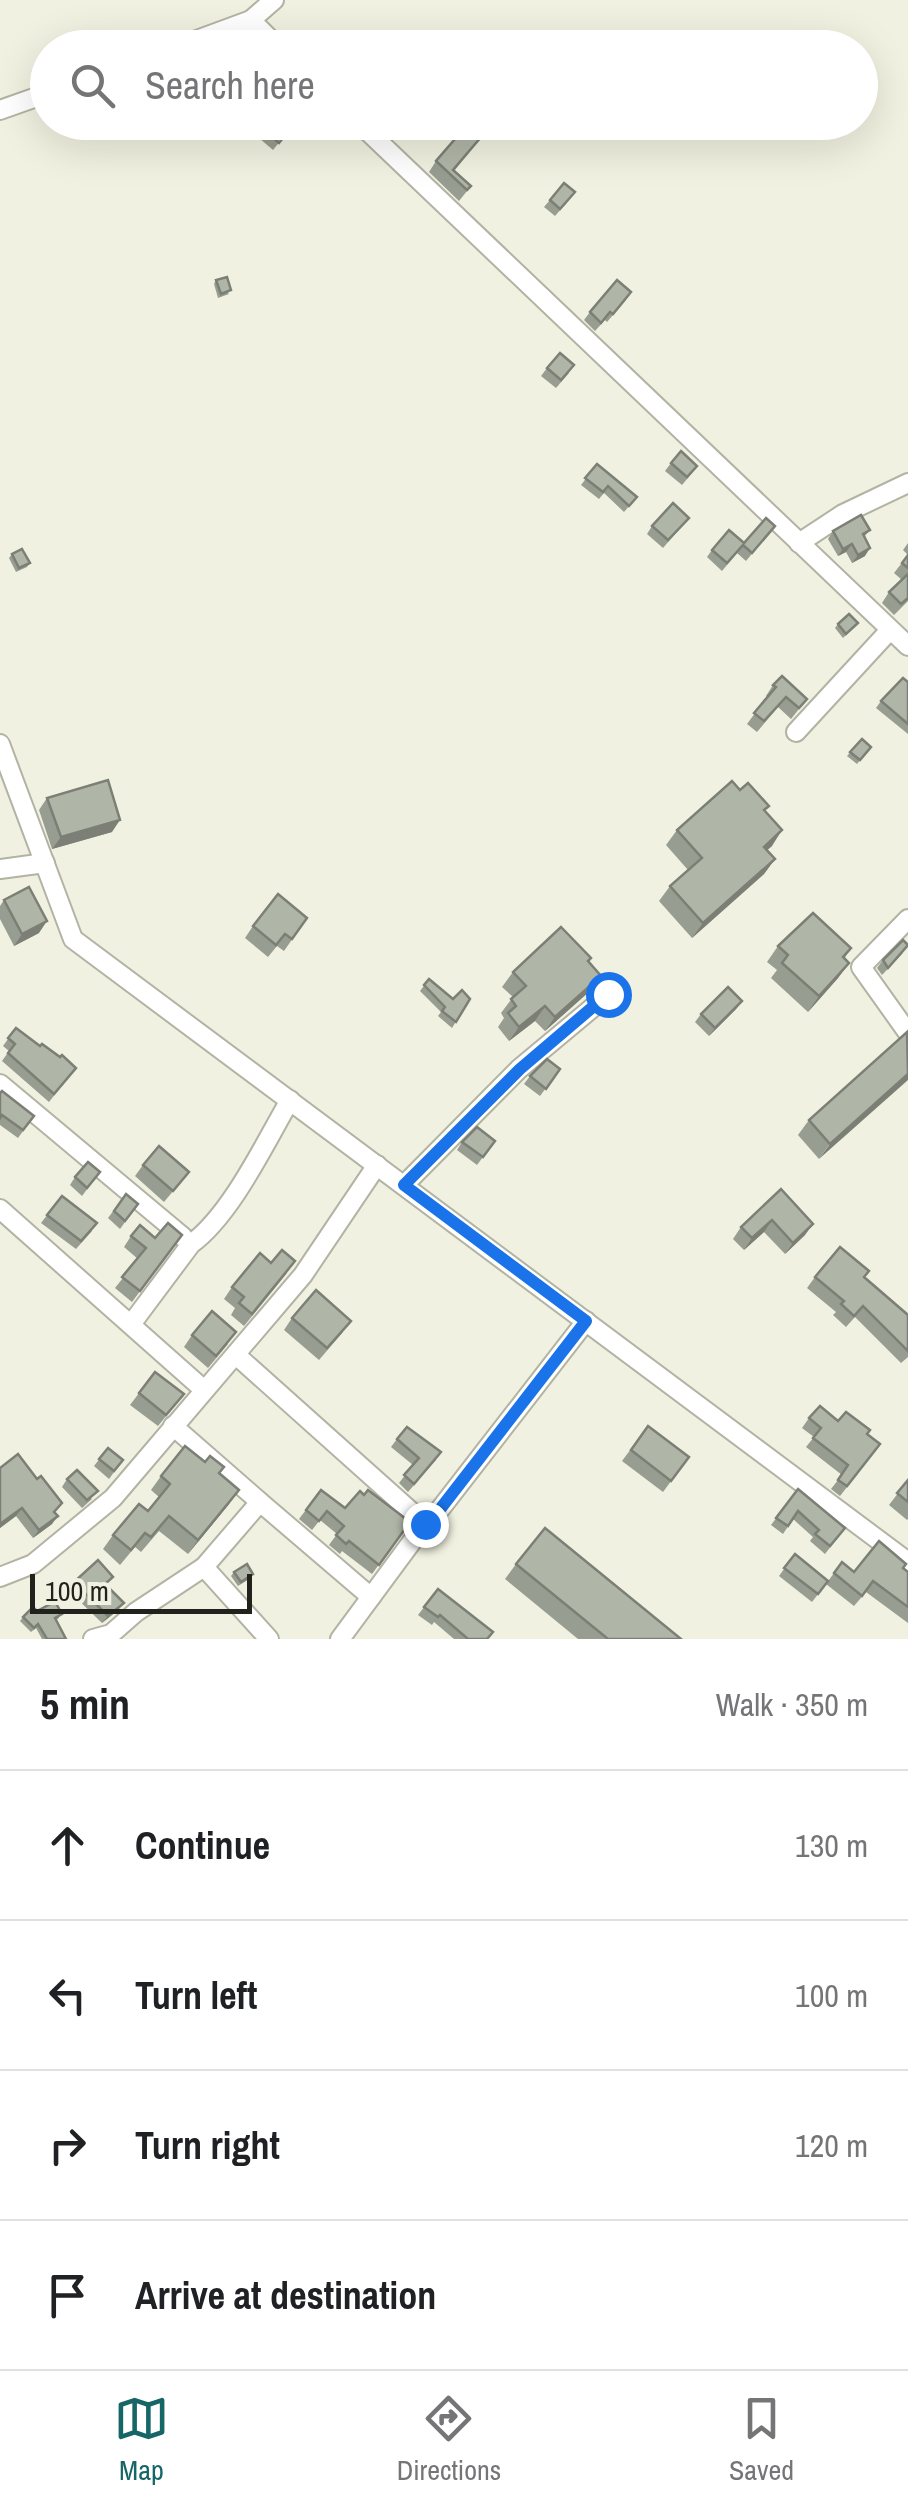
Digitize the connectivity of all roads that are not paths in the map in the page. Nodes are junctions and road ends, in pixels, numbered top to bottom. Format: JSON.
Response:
{"nodes":[{"id":1,"x":274,"y":0,"type":"edge"},
{"id":2,"x":251,"y":20,"type":"junction"},
{"id":3,"x":224,"y":30,"type":"edge"},
{"id":4,"x":261,"y":30,"type":"edge"},
{"id":5,"x":30,"y":99,"type":"edge"},
{"id":6,"x":0,"y":110,"type":"edge"},
{"id":7,"x":377,"y":140,"type":"edge"},
{"id":8,"x":905,"y":489,"type":"edge"},
{"id":9,"x":799,"y":543,"type":"junction"},
{"id":10,"x":890,"y":630,"type":"junction"},
{"id":11,"x":908,"y":646,"type":"edge"},
{"id":12,"x":796,"y":732,"type":"dead end"},
{"id":13,"x":0,"y":744,"type":"edge"},
{"id":14,"x":45,"y":863,"type":"junction"},
{"id":15,"x":0,"y":869,"type":"edge"},
{"id":16,"x":908,"y":918,"type":"edge"},
{"id":17,"x":608,"y":994,"type":"dead end"},
{"id":18,"x":908,"y":1033,"type":"edge"},
{"id":19,"x":0,"y":1084,"type":"edge"},
{"id":20,"x":290,"y":1100,"type":"junction"},
{"id":21,"x":376,"y":1165,"type":"junction"},
{"id":22,"x":404,"y":1185,"type":"junction"},
{"id":23,"x":0,"y":1209,"type":"edge"},
{"id":24,"x":191,"y":1244,"type":"junction"},
{"id":25,"x":586,"y":1321,"type":"junction"},
{"id":26,"x":132,"y":1323,"type":"junction"},
{"id":27,"x":236,"y":1356,"type":"junction"},
{"id":28,"x":203,"y":1389,"type":"junction"},
{"id":29,"x":173,"y":1426,"type":"junction"},
{"id":30,"x":260,"y":1502,"type":"junction"},
{"id":31,"x":425,"y":1524,"type":"junction"},
{"id":32,"x":908,"y":1562,"type":"edge"},
{"id":33,"x":204,"y":1566,"type":"junction"},
{"id":34,"x":0,"y":1577,"type":"edge"},
{"id":35,"x":371,"y":1597,"type":"junction"},
{"id":36,"x":107,"y":1637,"type":"edge"},
{"id":37,"x":269,"y":1639,"type":"edge"},
{"id":38,"x":340,"y":1639,"type":"edge"}],
"edges":[{"from":1,"to":2,"type":"street"},
{"from":2,"to":3,"type":"street"},
{"from":2,"to":4,"type":"street"},
{"from":5,"to":6,"type":"street"},
{"from":7,"to":9,"type":"street"},
{"from":8,"to":9,"type":"street"},
{"from":9,"to":10,"type":"street"},
{"from":10,"to":11,"type":"street"},
{"from":10,"to":12,"type":"street"},
{"from":13,"to":14,"type":"street"},
{"from":14,"to":15,"type":"street"},
{"from":14,"to":20,"type":"street"},
{"from":16,"to":18,"type":"street"},
{"from":17,"to":22,"type":"street"},
{"from":19,"to":24,"type":"street"},
{"from":20,"to":21,"type":"street"},
{"from":20,"to":24,"type":"street"},
{"from":21,"to":22,"type":"street"},
{"from":21,"to":27,"type":"street"},
{"from":22,"to":25,"type":"street"},
{"from":23,"to":26,"type":"street"},
{"from":24,"to":26,"type":"street"},
{"from":25,"to":31,"type":"street"},
{"from":25,"to":32,"type":"street"},
{"from":26,"to":28,"type":"street"},
{"from":27,"to":28,"type":"street"},
{"from":27,"to":31,"type":"street"},
{"from":28,"to":29,"type":"street"},
{"from":29,"to":30,"type":"street"},
{"from":29,"to":34,"type":"street"},
{"from":30,"to":33,"type":"street"},
{"from":30,"to":35,"type":"street"},
{"from":31,"to":35,"type":"street"},
{"from":33,"to":36,"type":"street"},
{"from":33,"to":37,"type":"street"},
{"from":35,"to":38,"type":"street"}]}
